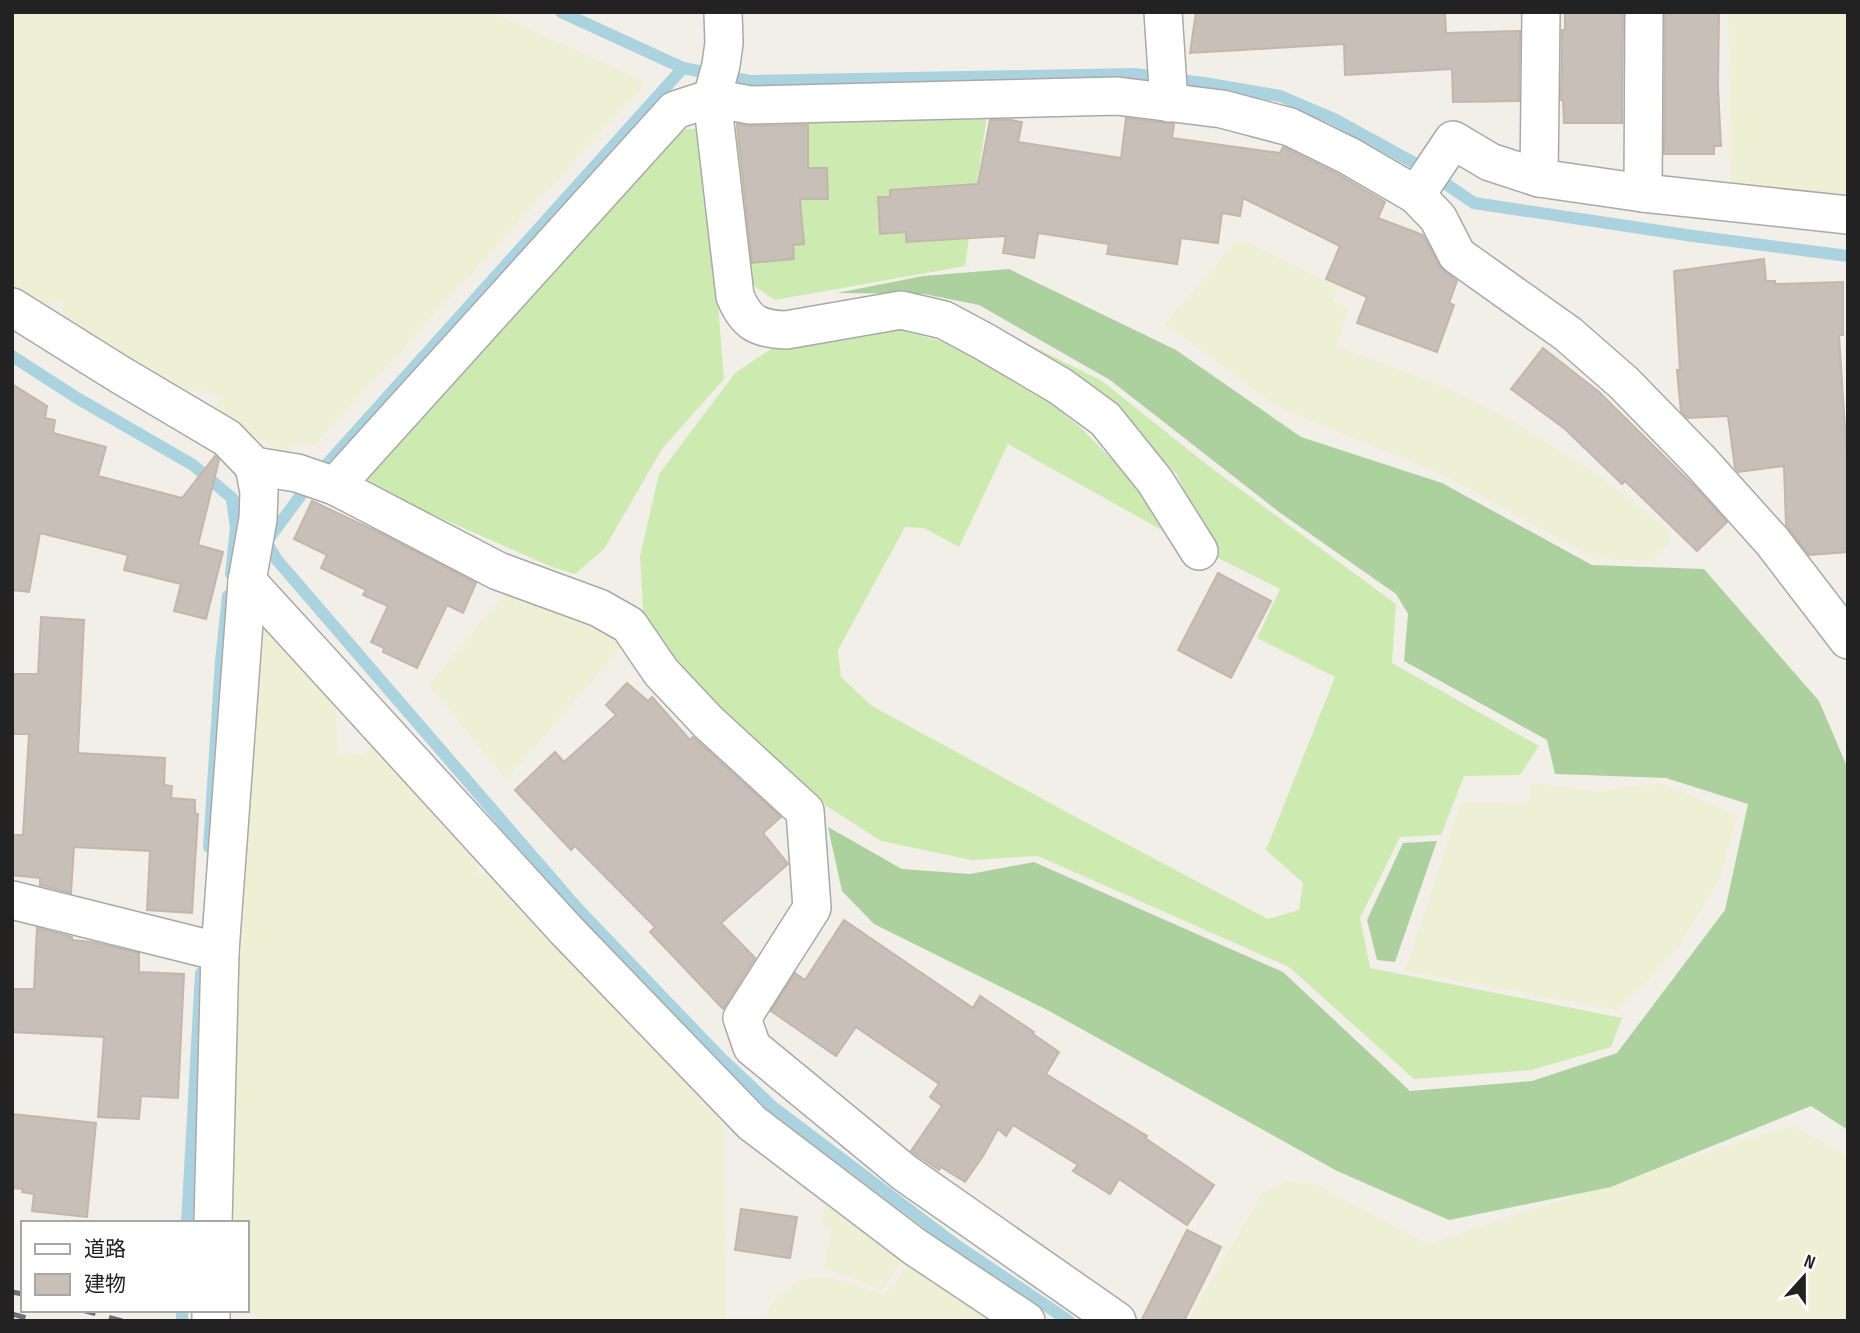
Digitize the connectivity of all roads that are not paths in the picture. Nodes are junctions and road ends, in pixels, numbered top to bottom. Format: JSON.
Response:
{"nodes":[{"id":1,"x":723,"y":12,"type":"edge"},
{"id":2,"x":1163,"y":12,"type":"edge"},
{"id":3,"x":1541,"y":12,"type":"edge"},
{"id":4,"x":1644,"y":12,"type":"edge"},
{"id":5,"x":716,"y":83,"type":"junction"},
{"id":6,"x":1168,"y":85,"type":"junction"},
{"id":7,"x":1539,"y":178,"type":"junction"},
{"id":8,"x":1426,"y":180,"type":"junction"},
{"id":9,"x":1643,"y":192,"type":"junction"},
{"id":10,"x":1848,"y":215,"type":"edge"},
{"id":11,"x":12,"y":307,"type":"edge"},
{"id":12,"x":254,"y":466,"type":"junction"},
{"id":13,"x":319,"y":480,"type":"junction"},
{"id":14,"x":1199,"y":551,"type":"dead end"},
{"id":15,"x":247,"y":580,"type":"junction"},
{"id":16,"x":1848,"y":640,"type":"edge"},
{"id":17,"x":12,"y":900,"type":"edge"},
{"id":18,"x":220,"y":952,"type":"junction"},
{"id":19,"x":213,"y":1221,"type":"edge"},
{"id":20,"x":1026,"y":1321,"type":"edge"},
{"id":21,"x":1117,"y":1321,"type":"edge"}],
"edges":[{"from":1,"to":5,"type":"street"},
{"from":2,"to":6,"type":"street"},
{"from":3,"to":7,"type":"street"},
{"from":4,"to":9,"type":"street"},
{"from":5,"to":6,"type":"street"},
{"from":5,"to":13,"type":"street"},
{"from":5,"to":14,"type":"street"},
{"from":6,"to":8,"type":"street"},
{"from":7,"to":8,"type":"street"},
{"from":7,"to":9,"type":"street"},
{"from":8,"to":16,"type":"street"},
{"from":9,"to":10,"type":"street"},
{"from":11,"to":12,"type":"street"},
{"from":12,"to":13,"type":"street"},
{"from":12,"to":15,"type":"street"},
{"from":13,"to":21,"type":"street"},
{"from":15,"to":18,"type":"street"},
{"from":15,"to":20,"type":"street"},
{"from":17,"to":18,"type":"street"},
{"from":18,"to":19,"type":"street"}]}
